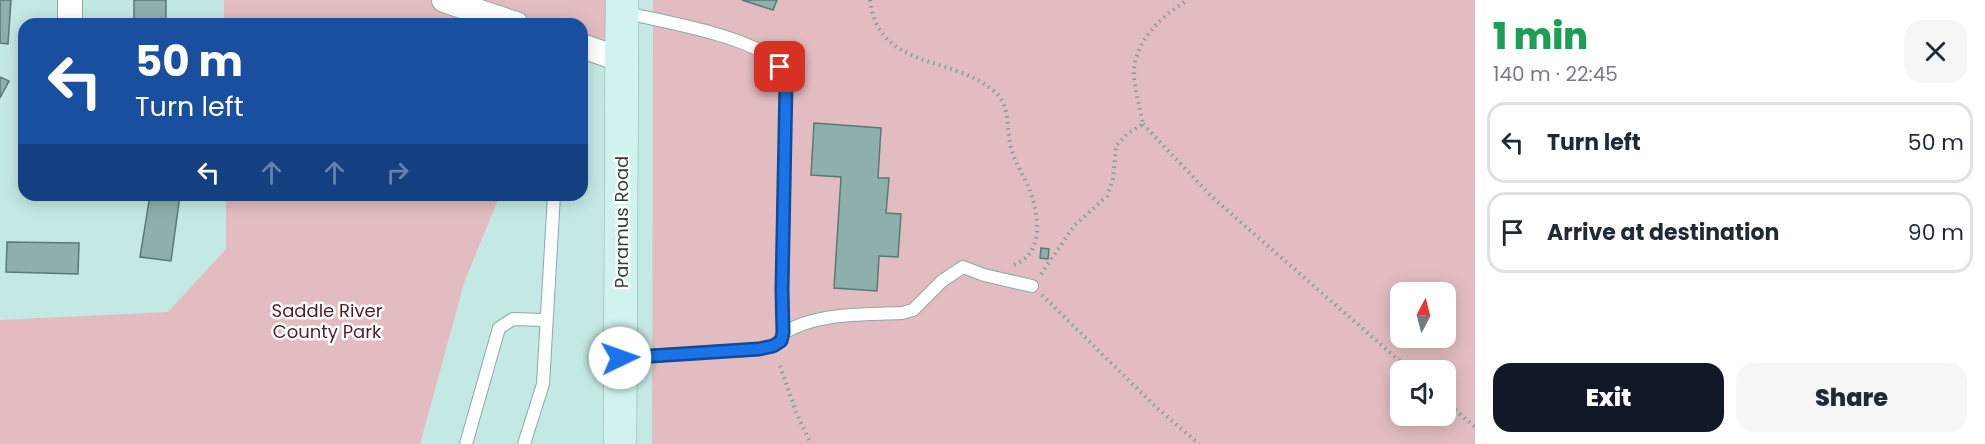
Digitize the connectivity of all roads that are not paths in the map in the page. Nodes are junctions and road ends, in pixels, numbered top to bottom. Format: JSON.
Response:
{"nodes":[{"id":1,"x":70,"y":0,"type":"edge"},
{"id":2,"x":444,"y":0,"type":"edge"},
{"id":3,"x":622,"y":6,"type":"edge"},
{"id":4,"x":70,"y":18,"type":"edge"},
{"id":5,"x":498,"y":18,"type":"edge"},
{"id":6,"x":588,"y":48,"type":"edge"},
{"id":7,"x":621,"y":60,"type":"junction"},
{"id":8,"x":554,"y":201,"type":"edge"},
{"id":9,"x":1032,"y":286,"type":"road end"},
{"id":10,"x":545,"y":320,"type":"junction"},
{"id":11,"x":783,"y":333,"type":"junction"},
{"id":12,"x":620,"y":358,"type":"junction"},
{"id":13,"x":466,"y":444,"type":"edge"},
{"id":14,"x":524,"y":444,"type":"edge"},
{"id":15,"x":620,"y":444,"type":"edge"}],
"edges":[{"from":1,"to":4,"type":"street"},
{"from":2,"to":5,"type":"street"},
{"from":3,"to":7,"type":"main road","name":"Paramus Road"},
{"from":3,"to":11,"type":"lane"},
{"from":6,"to":7,"type":"street"},
{"from":7,"to":12,"type":"main road","name":"Paramus Road"},
{"from":8,"to":10,"type":"lane"},
{"from":9,"to":11,"type":"lane"},
{"from":10,"to":13,"type":"lane"},
{"from":10,"to":14,"type":"lane"},
{"from":11,"to":12,"type":"lane"},
{"from":12,"to":15,"type":"main road","name":"Paramus Road"}]}
